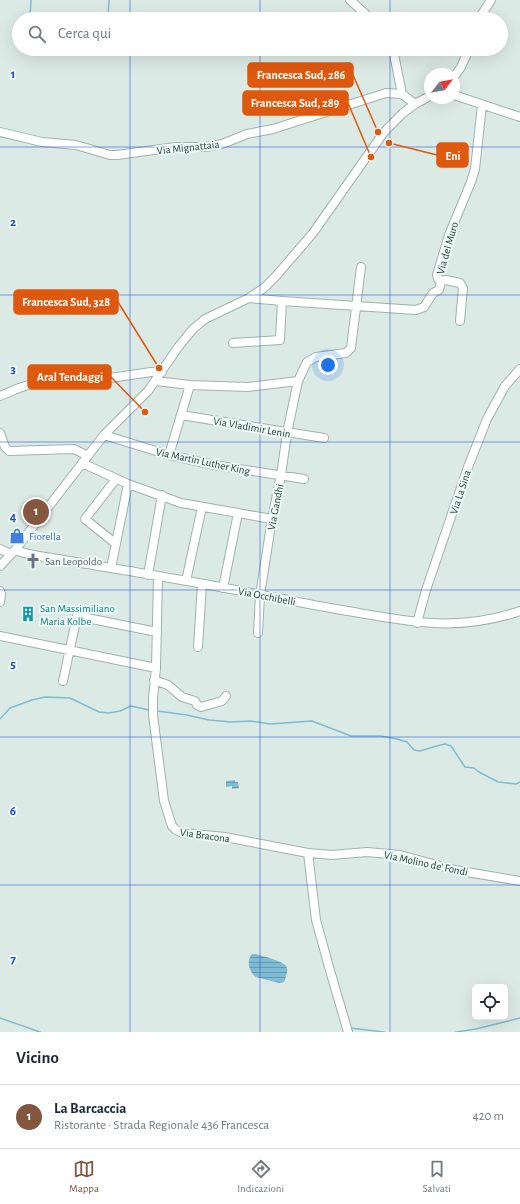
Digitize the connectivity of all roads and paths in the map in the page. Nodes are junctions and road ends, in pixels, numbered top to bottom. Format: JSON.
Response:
{"nodes":[{"id":1,"x":350,"y":0,"type":"edge"},
{"id":2,"x":491,"y":0,"type":"edge"},
{"id":3,"x":363,"y":12,"type":"edge"},
{"id":4,"x":483,"y":12,"type":"edge"},
{"id":5,"x":394,"y":56,"type":"edge"},
{"id":6,"x":466,"y":56,"type":"edge"},
{"id":7,"x":460,"y":68,"type":"edge"},
{"id":8,"x":402,"y":94,"type":"junction"},
{"id":9,"x":460,"y":97,"type":"edge"},
{"id":10,"x":424,"y":99,"type":"edge"},
{"id":11,"x":415,"y":104,"type":"junction"},
{"id":12,"x":482,"y":105,"type":"junction"},
{"id":13,"x":520,"y":117,"type":"edge"},
{"id":14,"x":0,"y":132,"type":"edge"},
{"id":15,"x":361,"y":267,"type":"dead end"},
{"id":16,"x":441,"y":281,"type":"junction"},
{"id":17,"x":249,"y":298,"type":"junction"},
{"id":18,"x":282,"y":301,"type":"junction"},
{"id":19,"x":356,"y":306,"type":"junction"},
{"id":20,"x":460,"y":320,"type":"dead end"},
{"id":21,"x":233,"y":343,"type":"dead end"},
{"id":22,"x":520,"y":369,"type":"edge"},
{"id":23,"x":162,"y":372,"type":"junction"},
{"id":24,"x":156,"y":381,"type":"junction"},
{"id":25,"x":298,"y":382,"type":"junction"},
{"id":26,"x":190,"y":385,"type":"junction"},
{"id":27,"x":0,"y":396,"type":"edge"},
{"id":28,"x":181,"y":415,"type":"junction"},
{"id":29,"x":0,"y":433,"type":"edge"},
{"id":30,"x":287,"y":433,"type":"junction"},
{"id":31,"x":104,"y":435,"type":"junction"},
{"id":32,"x":324,"y":438,"type":"dead end"},
{"id":33,"x":169,"y":455,"type":"junction"},
{"id":34,"x":88,"y":456,"type":"junction"},
{"id":35,"x":82,"y":463,"type":"junction"},
{"id":36,"x":281,"y":476,"type":"junction"},
{"id":37,"x":116,"y":479,"type":"junction"},
{"id":38,"x":304,"y":479,"type":"dead end"},
{"id":39,"x":128,"y":484,"type":"junction"},
{"id":40,"x":162,"y":495,"type":"junction"},
{"id":41,"x":202,"y":506,"type":"junction"},
{"id":42,"x":238,"y":513,"type":"junction"},
{"id":43,"x":272,"y":519,"type":"junction"},
{"id":44,"x":116,"y":544,"type":"junction"},
{"id":45,"x":0,"y":549,"type":"edge"},
{"id":46,"x":13,"y":552,"type":"junction"},
{"id":47,"x":0,"y":566,"type":"edge"},
{"id":48,"x":111,"y":568,"type":"junction"},
{"id":49,"x":148,"y":575,"type":"junction"},
{"id":50,"x":158,"y":576,"type":"junction"},
{"id":51,"x":186,"y":581,"type":"junction"},
{"id":52,"x":202,"y":584,"type":"junction"},
{"id":53,"x":223,"y":588,"type":"junction"},
{"id":54,"x":0,"y":591,"type":"edge"},
{"id":55,"x":260,"y":595,"type":"junction"},
{"id":56,"x":0,"y":602,"type":"edge"},
{"id":57,"x":520,"y":611,"type":"edge"},
{"id":58,"x":417,"y":623,"type":"junction"},
{"id":59,"x":157,"y":632,"type":"junction"},
{"id":60,"x":258,"y":633,"type":"dead end"},
{"id":61,"x":0,"y":636,"type":"edge"},
{"id":62,"x":198,"y":648,"type":"dead end"},
{"id":63,"x":69,"y":650,"type":"junction"},
{"id":64,"x":156,"y":668,"type":"junction"},
{"id":65,"x":154,"y":680,"type":"junction"},
{"id":66,"x":63,"y":681,"type":"dead end"},
{"id":67,"x":226,"y":696,"type":"dead end"},
{"id":68,"x":308,"y":853,"type":"junction"},
{"id":69,"x":520,"y":881,"type":"edge"},
{"id":70,"x":348,"y":1032,"type":"edge"}],
"edges":[{"from":1,"to":3,"type":"street"},
{"from":2,"to":4,"type":"street"},
{"from":5,"to":8,"type":"street"},
{"from":6,"to":7,"type":"street"},
{"from":8,"to":11,"type":"street"},
{"from":8,"to":14,"type":"street","name":"Via Mignattaia"},
{"from":9,"to":12,"type":"street"},
{"from":10,"to":11,"type":"street"},
{"from":11,"to":17,"type":"street"},
{"from":12,"to":13,"type":"street"},
{"from":12,"to":16,"type":"street","name":"Via del Muro"},
{"from":15,"to":19,"type":"street"},
{"from":16,"to":19,"type":"street","name":"Via del Muro"},
{"from":16,"to":20,"type":"street"},
{"from":17,"to":18,"type":"street","name":"Via del Muro"},
{"from":17,"to":23,"type":"street"},
{"from":18,"to":19,"type":"street","name":"Via del Muro"},
{"from":18,"to":21,"type":"street"},
{"from":19,"to":25,"type":"street","name":"Via Gandhi"},
{"from":22,"to":58,"type":"street","name":"Via La Sina"},
{"from":23,"to":24,"type":"street"},
{"from":23,"to":27,"type":"street"},
{"from":24,"to":26,"type":"street"},
{"from":24,"to":31,"type":"street"},
{"from":25,"to":26,"type":"street"},
{"from":25,"to":30,"type":"street","name":"Via Gandhi"},
{"from":26,"to":28,"type":"street"},
{"from":28,"to":30,"type":"street","name":"Via Vladimir Lenin"},
{"from":28,"to":33,"type":"street"},
{"from":29,"to":34,"type":"street"},
{"from":30,"to":32,"type":"street","name":"Via Vladimir Lenin"},
{"from":30,"to":36,"type":"street","name":"Via Gandhi"},
{"from":31,"to":33,"type":"street","name":"Via Martin Luther King"},
{"from":31,"to":34,"type":"street"},
{"from":33,"to":36,"type":"street","name":"Via Martin Luther King"},
{"from":34,"to":35,"type":"street"},
{"from":35,"to":37,"type":"street"},
{"from":35,"to":46,"type":"street"},
{"from":36,"to":38,"type":"street","name":"Via Martin Luther King"},
{"from":36,"to":43,"type":"street","name":"Via Gandhi"},
{"from":37,"to":39,"type":"street"},
{"from":37,"to":44,"type":"street"},
{"from":39,"to":40,"type":"street"},
{"from":39,"to":44,"type":"street"},
{"from":40,"to":41,"type":"street"},
{"from":40,"to":49,"type":"street"},
{"from":41,"to":42,"type":"street"},
{"from":41,"to":51,"type":"street"},
{"from":42,"to":43,"type":"street"},
{"from":42,"to":53,"type":"street"},
{"from":43,"to":55,"type":"street","name":"Via Gandhi"},
{"from":44,"to":48,"type":"street"},
{"from":45,"to":46,"type":"street","name":"Via Occhibelli"},
{"from":46,"to":47,"type":"street"},
{"from":46,"to":48,"type":"street","name":"Via Occhibelli"},
{"from":48,"to":49,"type":"street","name":"Via Occhibelli"},
{"from":49,"to":50,"type":"street","name":"Via Occhibelli"},
{"from":50,"to":51,"type":"street","name":"Via Occhibelli"},
{"from":50,"to":59,"type":"street","name":"Via Bracona"},
{"from":51,"to":52,"type":"street","name":"Via Occhibelli"},
{"from":52,"to":53,"type":"street","name":"Via Occhibelli"},
{"from":52,"to":62,"type":"street"},
{"from":53,"to":55,"type":"street","name":"Via Occhibelli"},
{"from":54,"to":56,"type":"street"},
{"from":55,"to":58,"type":"street","name":"Via Occhibelli"},
{"from":55,"to":60,"type":"street","name":"Via Gandhi"},
{"from":57,"to":58,"type":"street","name":"Via Occhibelli"},
{"from":59,"to":63,"type":"street"},
{"from":59,"to":64,"type":"street","name":"Via Bracona"},
{"from":61,"to":63,"type":"street"},
{"from":63,"to":64,"type":"street"},
{"from":63,"to":66,"type":"street"},
{"from":64,"to":65,"type":"street","name":"Via Bracona"},
{"from":65,"to":67,"type":"street"},
{"from":65,"to":68,"type":"street","name":"Via Bracona"},
{"from":68,"to":69,"type":"street","name":"Via Molino de' Fondi"},
{"from":68,"to":70,"type":"street"}]}
